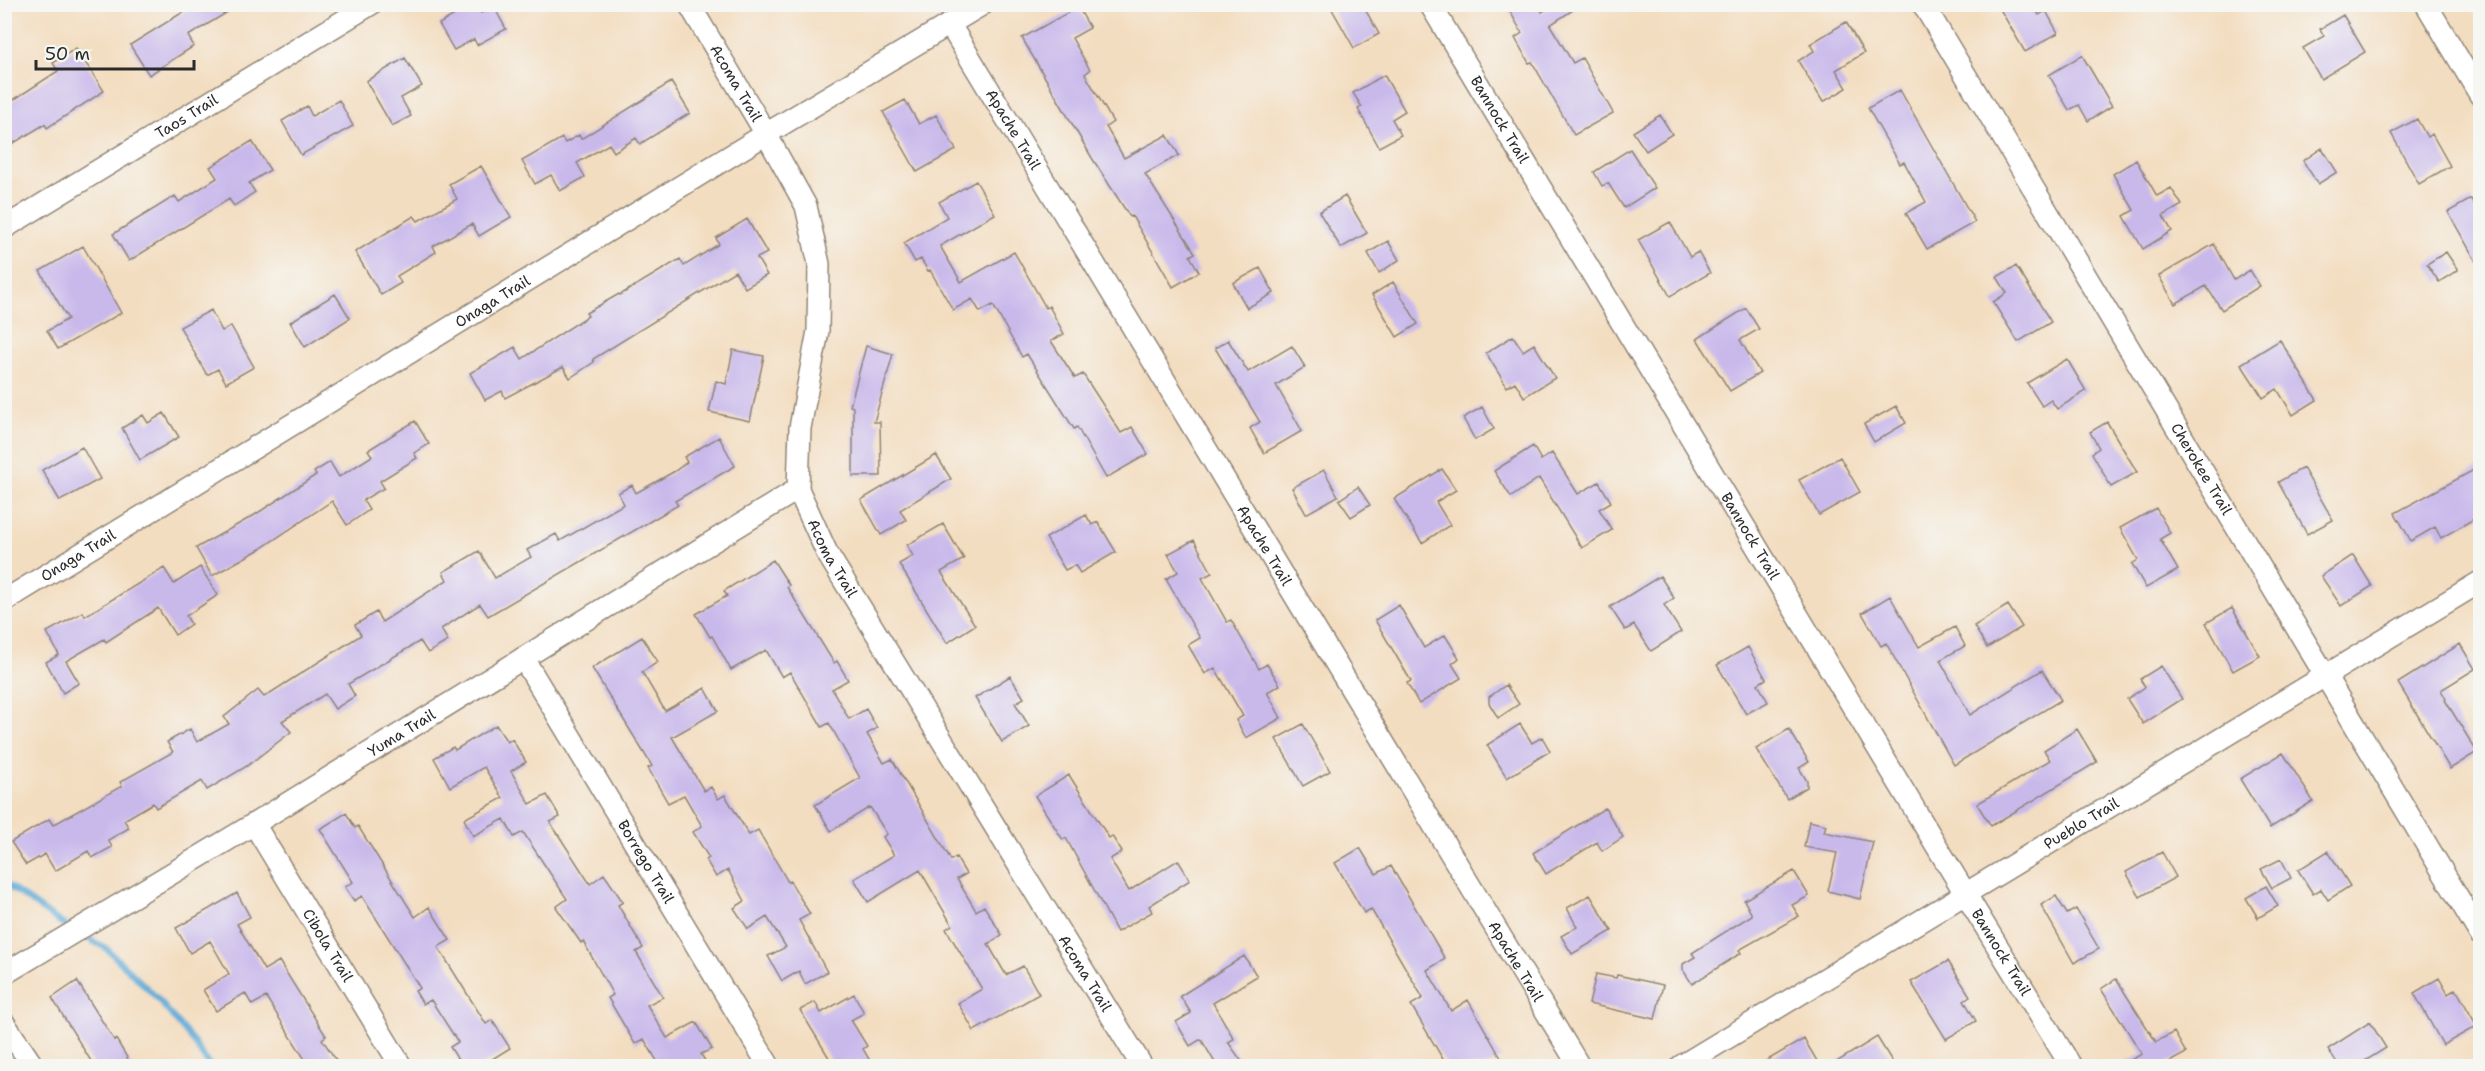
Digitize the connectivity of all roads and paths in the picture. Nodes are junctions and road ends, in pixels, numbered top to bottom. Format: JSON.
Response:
{"nodes":[{"id":1,"x":371,"y":4,"type":"edge"},
{"id":2,"x":689,"y":4,"type":"edge"},
{"id":3,"x":983,"y":4,"type":"edge"},
{"id":4,"x":1430,"y":4,"type":"edge"},
{"id":5,"x":1923,"y":4,"type":"edge"},
{"id":6,"x":2426,"y":4,"type":"edge"},
{"id":7,"x":950,"y":24,"type":"junction"},
{"id":8,"x":2481,"y":94,"type":"edge"},
{"id":9,"x":766,"y":134,"type":"junction"},
{"id":10,"x":4,"y":228,"type":"edge"},
{"id":11,"x":798,"y":489,"type":"junction"},
{"id":12,"x":2481,"y":582,"type":"edge"},
{"id":13,"x":4,"y":602,"type":"edge"},
{"id":14,"x":523,"y":658,"type":"junction"},
{"id":15,"x":2325,"y":676,"type":"junction"},
{"id":16,"x":254,"y":824,"type":"junction"},
{"id":17,"x":1965,"y":895,"type":"junction"},
{"id":18,"x":2481,"y":934,"type":"edge"},
{"id":19,"x":4,"y":974,"type":"edge"},
{"id":20,"x":4,"y":1023,"type":"edge"},
{"id":21,"x":33,"y":1066,"type":"edge"},
{"id":22,"x":401,"y":1066,"type":"edge"},
{"id":23,"x":769,"y":1066,"type":"edge"},
{"id":24,"x":1142,"y":1066,"type":"edge"},
{"id":25,"x":1579,"y":1066,"type":"edge"},
{"id":26,"x":1681,"y":1066,"type":"edge"},
{"id":27,"x":2071,"y":1066,"type":"edge"}],
"edges":[{"from":1,"to":10,"type":"street","name":"Taos Trail"},
{"from":2,"to":9,"type":"street","name":"Acoma Trail"},
{"from":3,"to":7,"type":"street","name":"Onaga Trail"},
{"from":4,"to":17,"type":"street","name":"Bannock Trail"},
{"from":5,"to":15,"type":"street","name":"Cherokee Trail"},
{"from":6,"to":8,"type":"street"},
{"from":7,"to":9,"type":"street","name":"Onaga Trail"},
{"from":7,"to":25,"type":"street","name":"Apache Trail"},
{"from":9,"to":11,"type":"street","name":"Acoma Trail"},
{"from":9,"to":13,"type":"street","name":"Onaga Trail"},
{"from":11,"to":14,"type":"street","name":"Yuma Trail"},
{"from":11,"to":24,"type":"street","name":"Acoma Trail"},
{"from":12,"to":15,"type":"street","name":"Pueblo Trail"},
{"from":14,"to":16,"type":"street","name":"Yuma Trail"},
{"from":14,"to":23,"type":"street","name":"Borrego Trail"},
{"from":15,"to":17,"type":"street","name":"Pueblo Trail"},
{"from":15,"to":18,"type":"street","name":"Cherokee Trail"},
{"from":16,"to":19,"type":"street","name":"Yuma Trail"},
{"from":16,"to":22,"type":"street","name":"Cibola Trail"},
{"from":17,"to":26,"type":"street","name":"Pueblo Trail"},
{"from":17,"to":27,"type":"street","name":"Bannock Trail"},
{"from":20,"to":21,"type":"street"}]}
